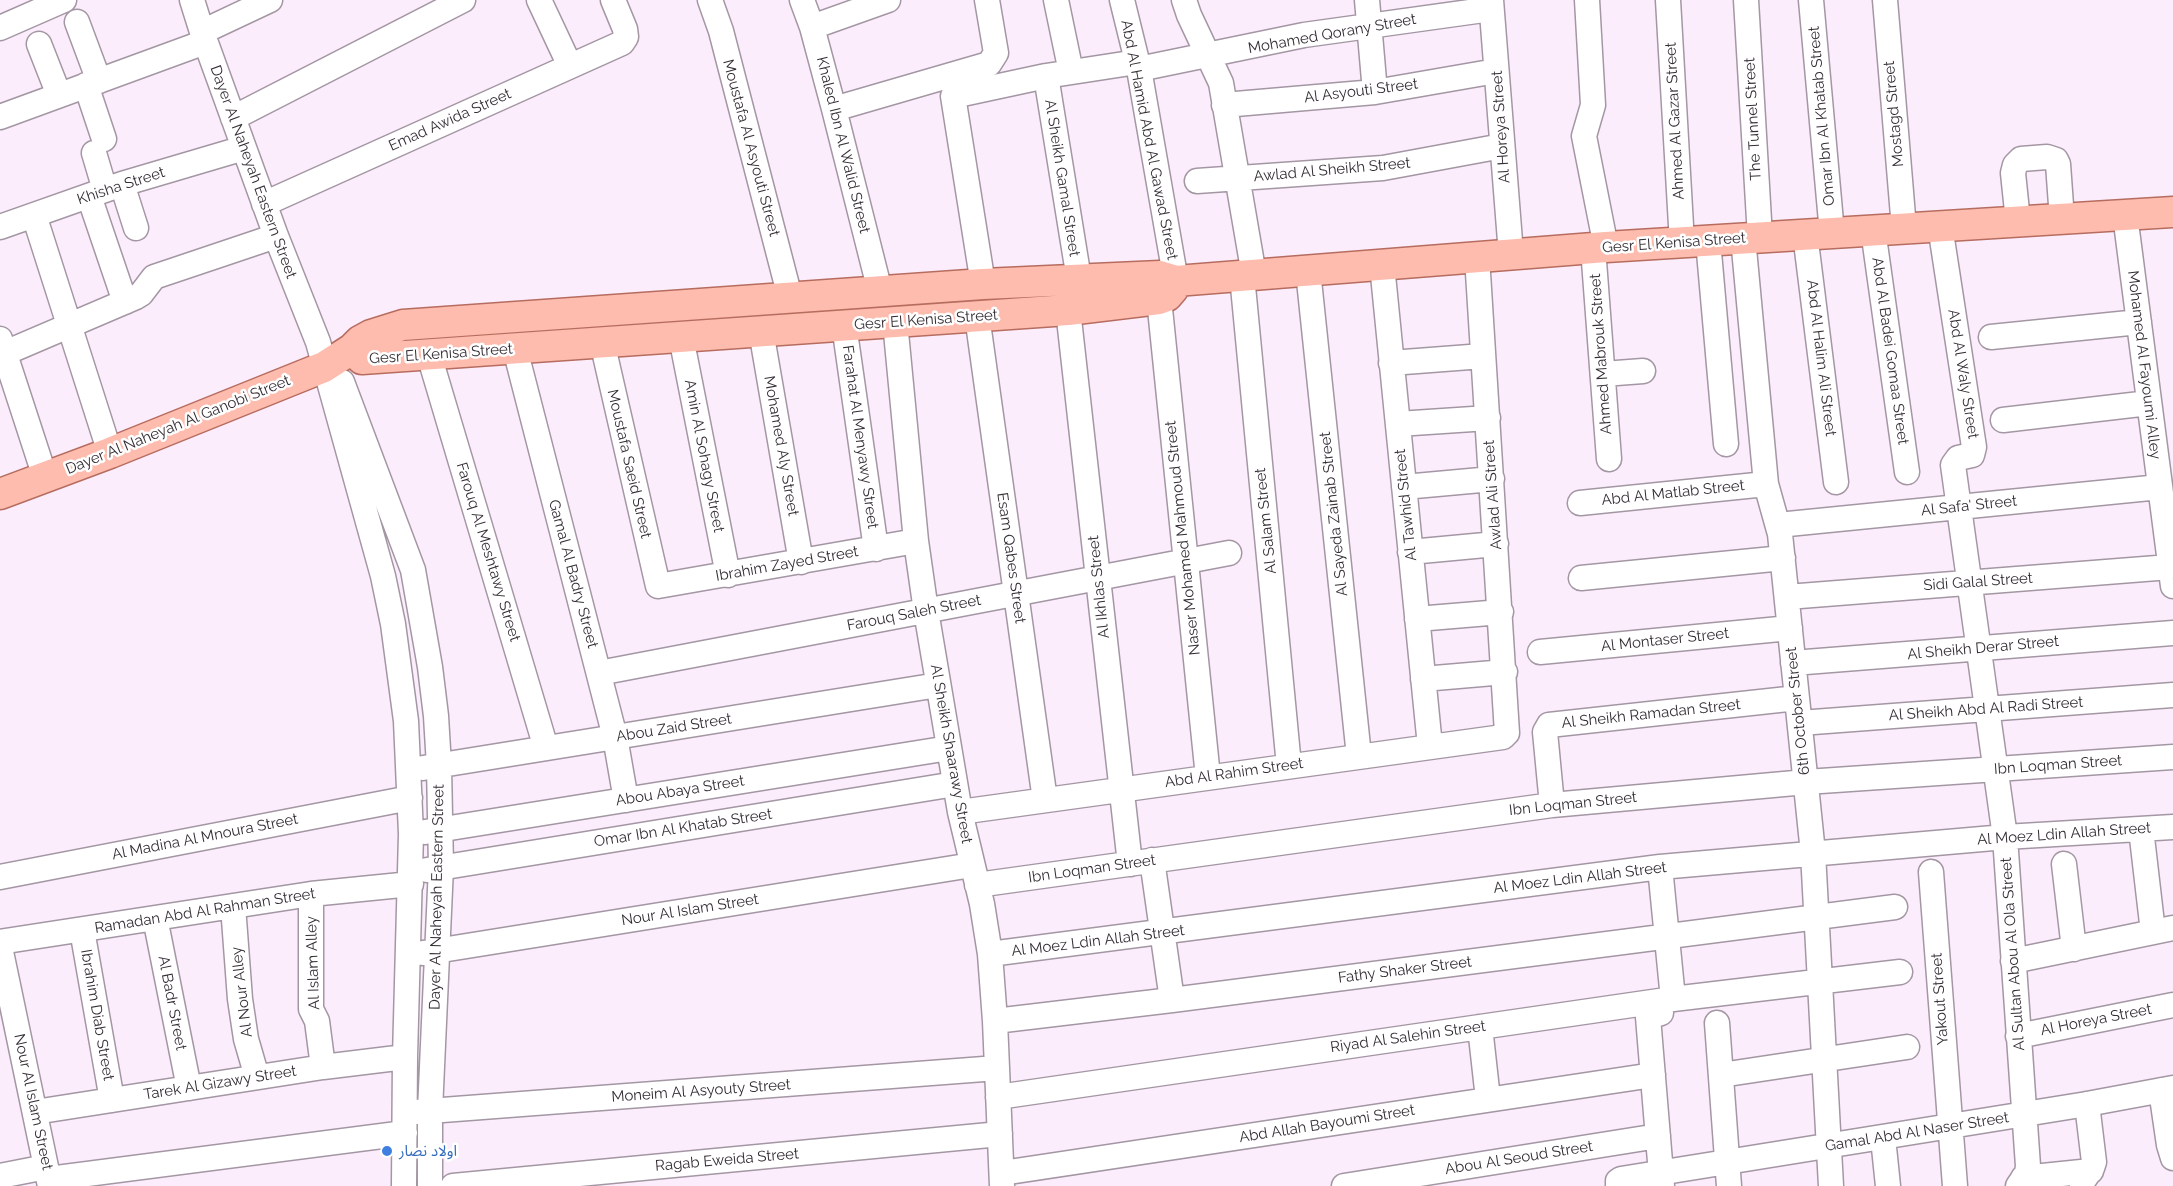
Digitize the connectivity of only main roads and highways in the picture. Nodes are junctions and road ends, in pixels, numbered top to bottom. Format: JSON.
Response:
{"nodes":[{"id":1,"x":2173,"y":212,"type":"edge"},
{"id":2,"x":1167,"y":290,"type":"junction"},
{"id":3,"x":332,"y":354,"type":"junction"},
{"id":4,"x":0,"y":494,"type":"edge"}],
"edges":[{"from":1,"to":2,"type":"main road","name":"Gesr El Kenisa Street"},
{"from":2,"to":3,"type":"main road","name":"Gesr El Kenisa Street"},
{"from":2,"to":3,"type":"main road","name":"Gesr El Kenisa Street"},
{"from":3,"to":4,"type":"main road","name":"Dayer Al Naheyah Al Ganobi Street"}]}
